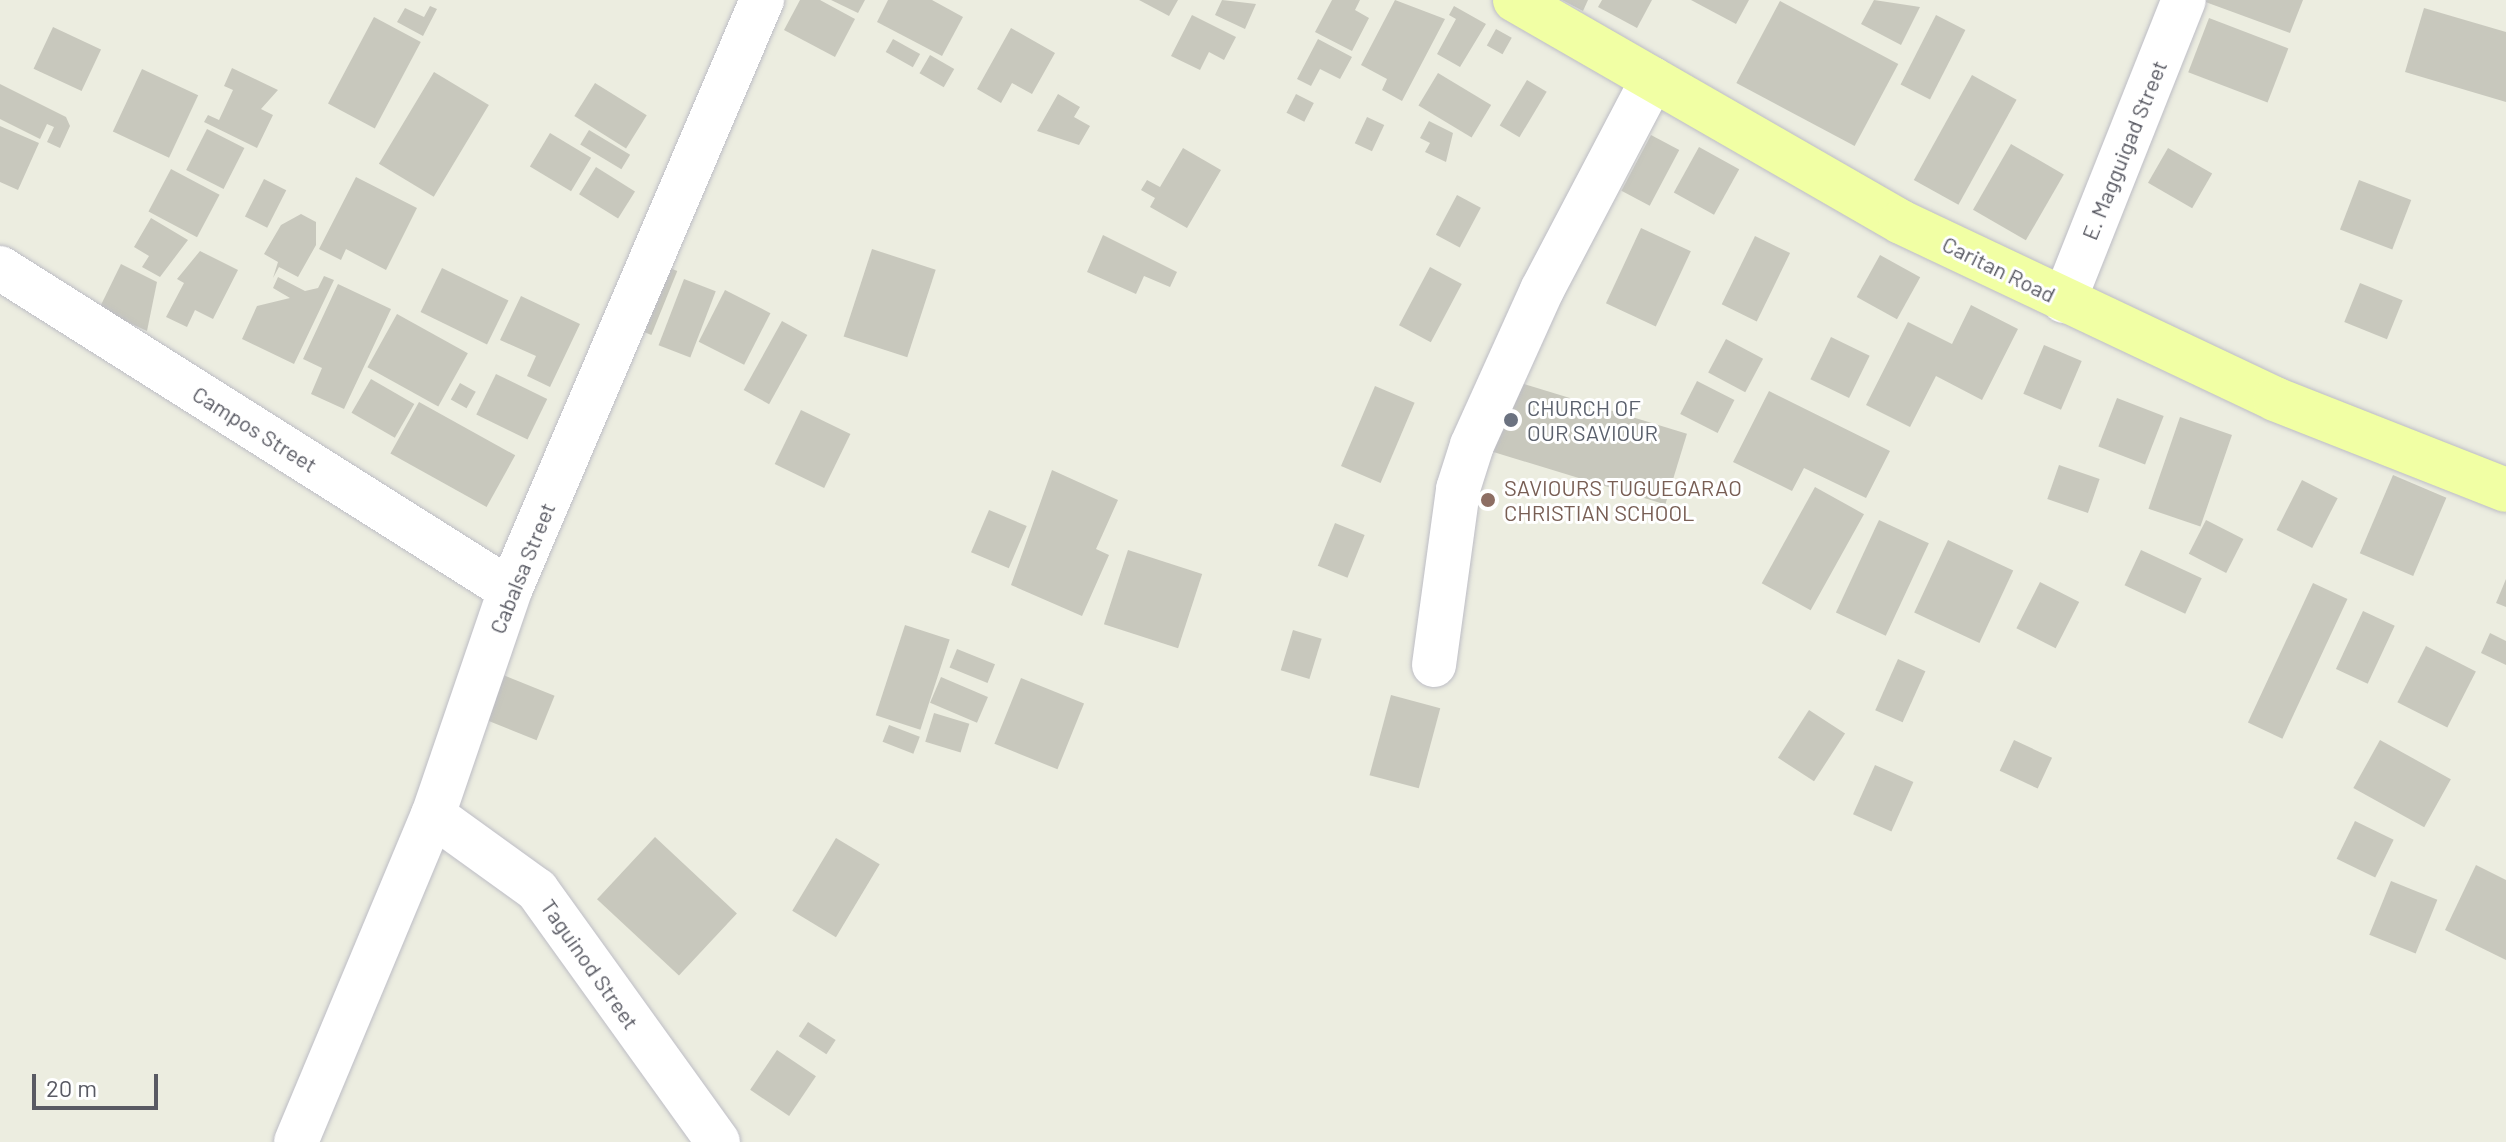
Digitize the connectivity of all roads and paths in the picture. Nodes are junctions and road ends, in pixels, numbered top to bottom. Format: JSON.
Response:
{"nodes":[{"id":1,"x":762,"y":0,"type":"edge"},
{"id":2,"x":1515,"y":0,"type":"edge"},
{"id":3,"x":2184,"y":0,"type":"edge"},
{"id":4,"x":1653,"y":79,"type":"junction"},
{"id":5,"x":0,"y":268,"type":"edge"},
{"id":6,"x":2064,"y":301,"type":"junction"},
{"id":7,"x":2506,"y":490,"type":"edge"},
{"id":8,"x":510,"y":590,"type":"junction"},
{"id":9,"x":1434,"y":665,"type":"dead end"},
{"id":10,"x":433,"y":815,"type":"junction"},
{"id":11,"x":296,"y":1142,"type":"edge"},
{"id":12,"x":718,"y":1142,"type":"edge"}],
"edges":[{"from":1,"to":8,"type":"street","name":"Cabalsa Street"},
{"from":2,"to":4,"type":"main road","name":"Caritan Road"},
{"from":3,"to":6,"type":"street","name":"E. Magguigad Street"},
{"from":4,"to":6,"type":"main road","name":"Caritan Road"},
{"from":4,"to":9,"type":"street"},
{"from":5,"to":8,"type":"street","name":"Campos Street"},
{"from":6,"to":7,"type":"main road","name":"Caritan Road"},
{"from":8,"to":10,"type":"street","name":"Cabalsa Street"},
{"from":10,"to":11,"type":"street","name":"Cabalsa Street"},
{"from":10,"to":12,"type":"street","name":"Taguinod Street"}]}
